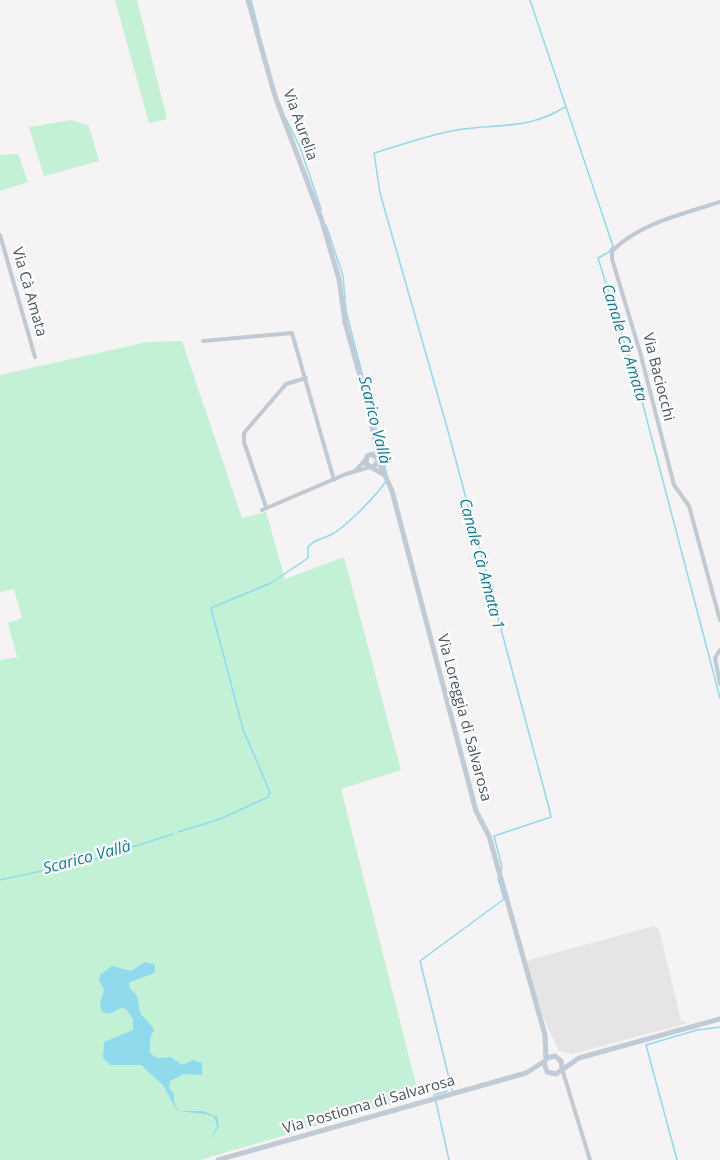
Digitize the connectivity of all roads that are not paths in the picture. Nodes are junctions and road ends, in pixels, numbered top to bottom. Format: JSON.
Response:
{"nodes":[{"id":1,"x":248,"y":0,"type":"edge"},
{"id":2,"x":720,"y":202,"type":"edge"},
{"id":3,"x":0,"y":235,"type":"edge"},
{"id":4,"x":332,"y":257,"type":"joint"},
{"id":5,"x":203,"y":341,"type":"dead end"},
{"id":6,"x":35,"y":357,"type":"dead end"},
{"id":7,"x":306,"y":378,"type":"junction"},
{"id":8,"x":373,"y":437,"type":"junction"},
{"id":9,"x":367,"y":457,"type":"junction"},
{"id":10,"x":378,"y":459,"type":"junction"},
{"id":11,"x":372,"y":467,"type":"junction"},
{"id":12,"x":354,"y":471,"type":"junction"},
{"id":13,"x":385,"y":477,"type":"junction"},
{"id":14,"x":334,"y":480,"type":"junction"},
{"id":15,"x":720,"y":620,"type":"edge"},
{"id":16,"x":720,"y":651,"type":"edge"},
{"id":17,"x":720,"y":684,"type":"edge"},
{"id":18,"x":720,"y":1018,"type":"edge"},
{"id":19,"x":545,"y":1035,"type":"junction"},
{"id":20,"x":557,"y":1057,"type":"junction"},
{"id":21,"x":579,"y":1058,"type":"junction"},
{"id":22,"x":545,"y":1060,"type":"junction"},
{"id":23,"x":562,"y":1068,"type":"junction"},
{"id":24,"x":526,"y":1073,"type":"junction"},
{"id":25,"x":550,"y":1073,"type":"junction"},
{"id":26,"x":565,"y":1081,"type":"junction"},
{"id":27,"x":218,"y":1160,"type":"edge"},
{"id":28,"x":590,"y":1160,"type":"edge"}],
"edges":[{"from":1,"to":4,"type":"street","name":"Via Aurelia"},
{"from":2,"to":15,"type":"street","name":"Via Baciocchi"},
{"from":3,"to":6,"type":"street","name":"Via Cà Amata"},
{"from":4,"to":8,"type":"street","name":"Via Loreggia di Salvarosa"},
{"from":5,"to":7,"type":"street"},
{"from":7,"to":14,"type":"street"},
{"from":7,"to":14,"type":"street"},
{"from":8,"to":9,"type":"street","name":"Via Loreggia di Salvarosa"},
{"from":8,"to":10,"type":"street","name":"Via Loreggia di Salvarosa"},
{"from":9,"to":10,"type":"street"},
{"from":9,"to":11,"type":"street"},
{"from":9,"to":12,"type":"street"},
{"from":10,"to":11,"type":"street"},
{"from":10,"to":13,"type":"street","name":"Via Loreggia di Salvarosa"},
{"from":11,"to":12,"type":"street"},
{"from":11,"to":13,"type":"street"},
{"from":12,"to":14,"type":"street"},
{"from":13,"to":19,"type":"street","name":"Via Loreggia di Salvarosa"},
{"from":16,"to":17,"type":"street"},
{"from":18,"to":21,"type":"street"},
{"from":19,"to":20,"type":"street","name":"Via Loreggia di Salvarosa"},
{"from":19,"to":22,"type":"street","name":"Via Loreggia di Salvarosa"},
{"from":20,"to":21,"type":"street"},
{"from":20,"to":22,"type":"street","name":"Via Postioma di Salvarosa"},
{"from":20,"to":23,"type":"street","name":"Via Loreggia di Salvarosa"},
{"from":21,"to":23,"type":"street"},
{"from":22,"to":24,"type":"street","name":"Via Postioma di Salvarosa"},
{"from":22,"to":25,"type":"street","name":"Via Loreggia di Salvarosa"},
{"from":23,"to":25,"type":"street"},
{"from":23,"to":26,"type":"street"},
{"from":24,"to":25,"type":"street","name":"Via Postioma di Salvarosa"},
{"from":24,"to":27,"type":"street","name":"Via Postioma di Salvarosa"},
{"from":25,"to":26,"type":"street"},
{"from":26,"to":28,"type":"street"}]}
